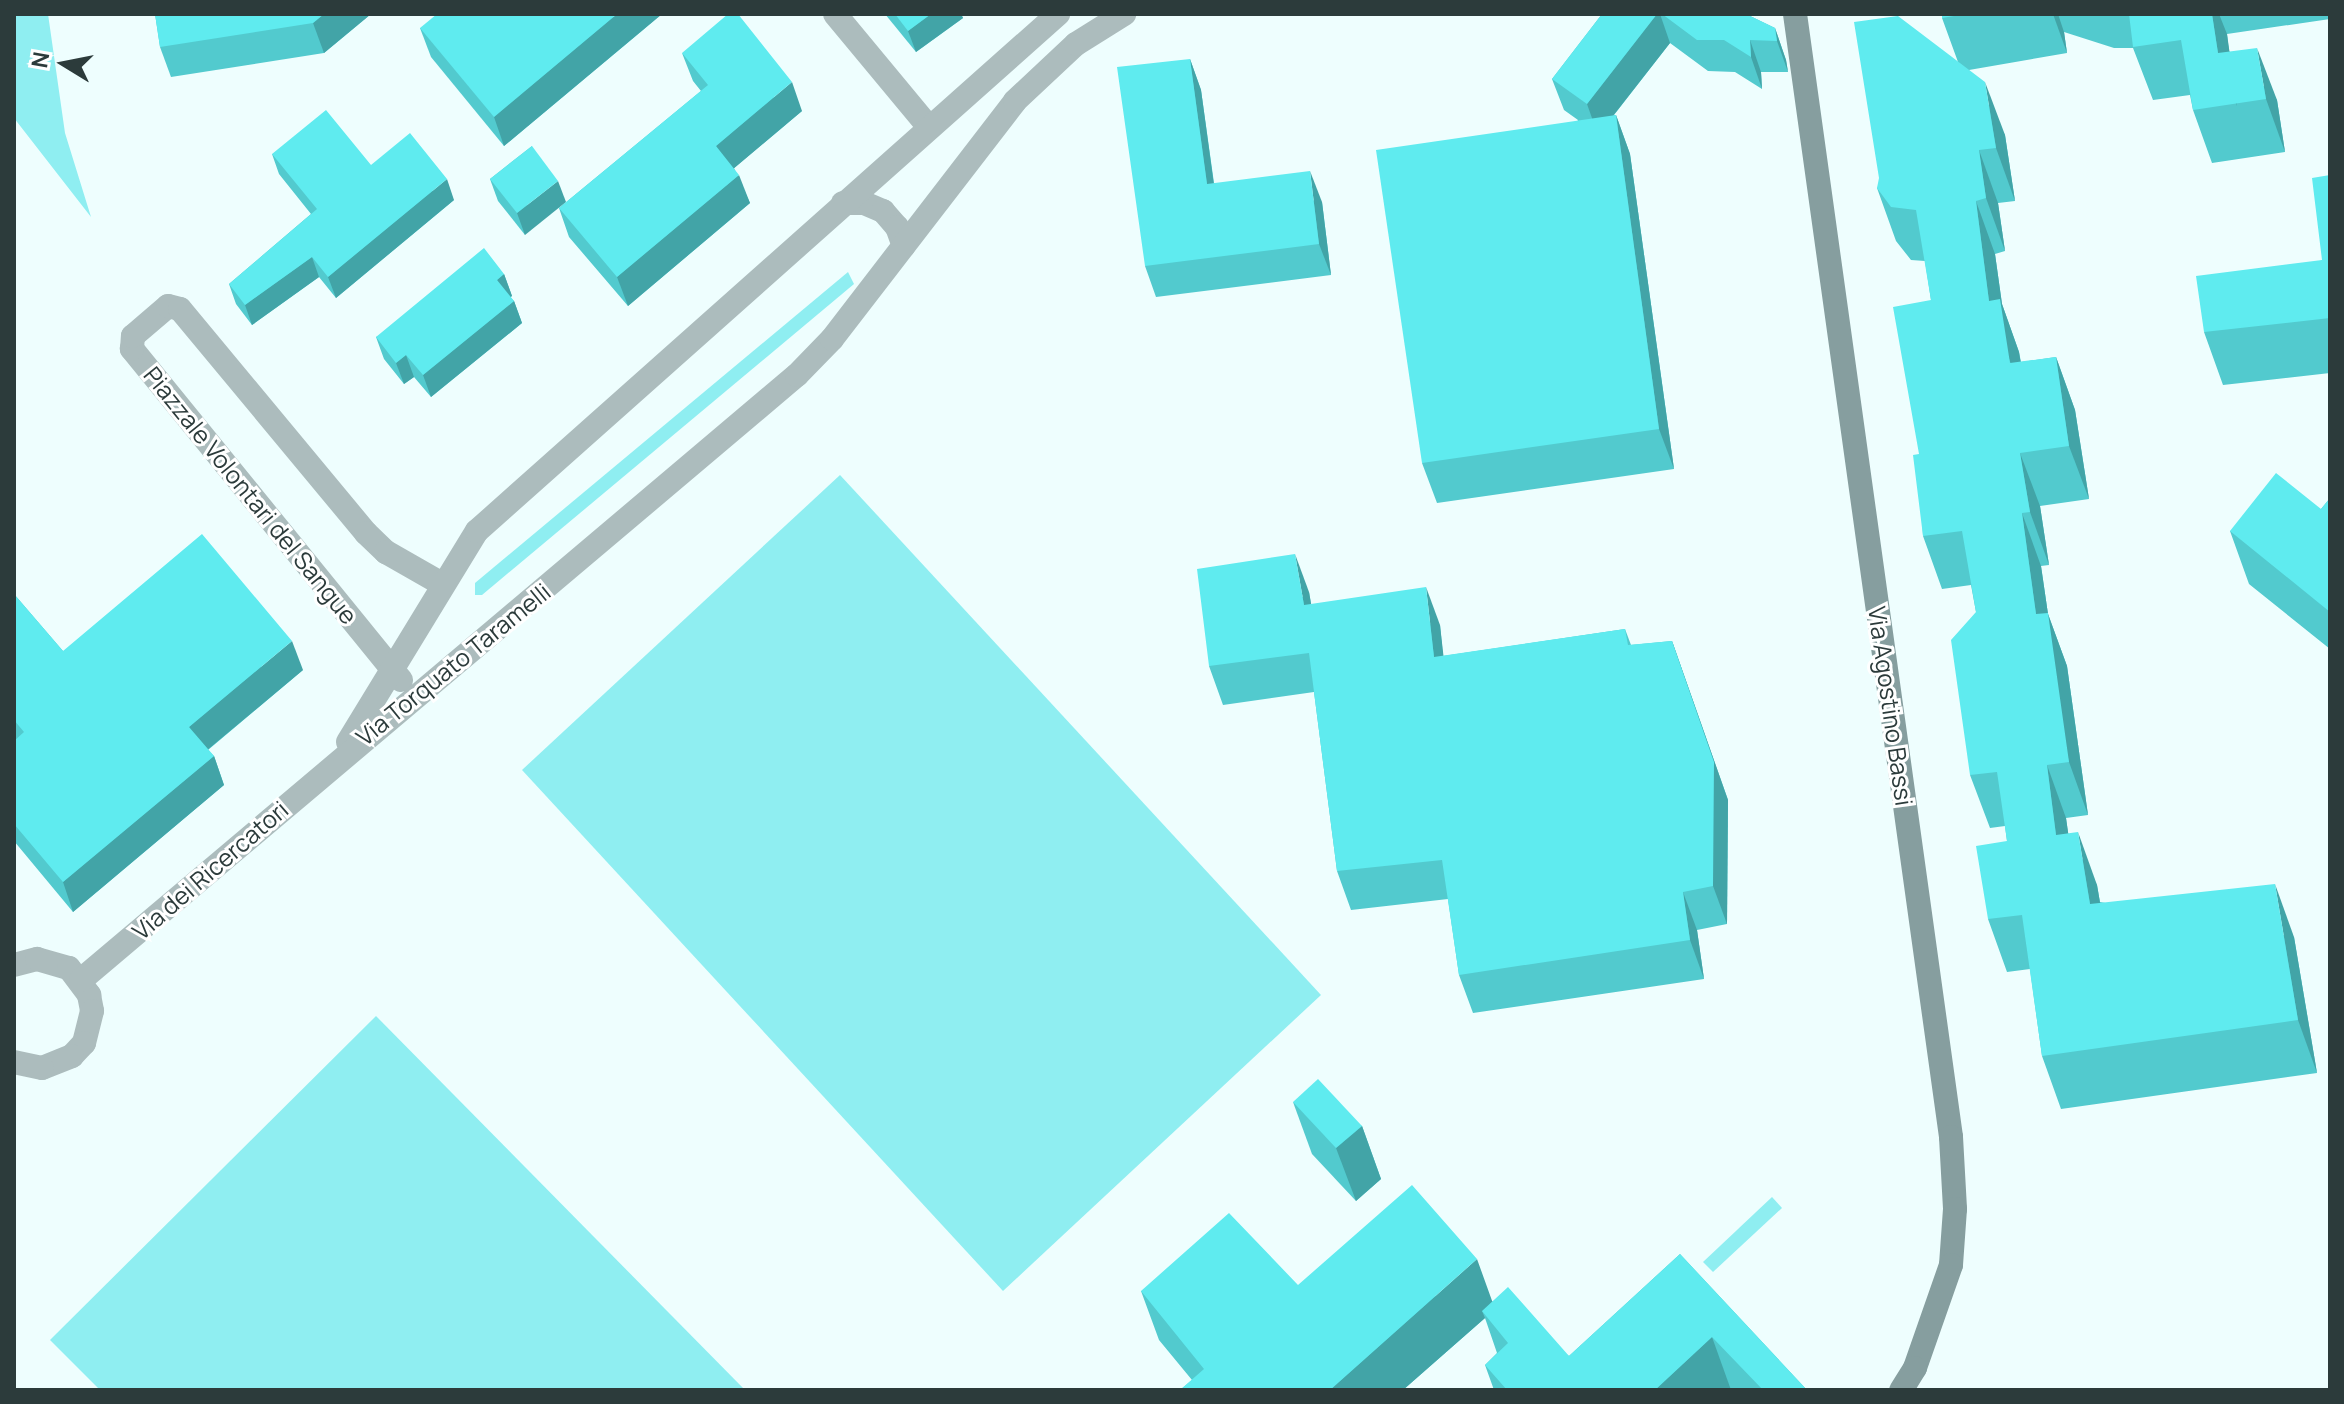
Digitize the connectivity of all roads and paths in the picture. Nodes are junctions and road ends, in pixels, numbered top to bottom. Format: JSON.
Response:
{"nodes":[{"id":1,"x":835,"y":14,"type":"edge"},
{"id":2,"x":1058,"y":14,"type":"edge"},
{"id":3,"x":1124,"y":14,"type":"edge"},
{"id":4,"x":1795,"y":14,"type":"edge"},
{"id":5,"x":928,"y":126,"type":"junction"},
{"id":6,"x":843,"y":203,"type":"junction"},
{"id":7,"x":904,"y":246,"type":"junction"},
{"id":8,"x":442,"y":584,"type":"junction"},
{"id":9,"x":392,"y":670,"type":"junction"},
{"id":10,"x":413,"y":697,"type":"junction"},
{"id":11,"x":339,"y":758,"type":"junction"},
{"id":12,"x":14,"y":965,"type":"edge"},
{"id":13,"x":81,"y":980,"type":"junction"},
{"id":14,"x":14,"y":1062,"type":"edge"},
{"id":15,"x":1901,"y":1390,"type":"edge"}],
"edges":[{"from":1,"to":5,"type":"street"},
{"from":2,"to":5,"type":"street","name":"Via Torquato Taramelli"},
{"from":3,"to":7,"type":"street","name":"Via Torquato Taramelli"},
{"from":4,"to":15,"type":"main road","name":"Via Agostino Bassi"},
{"from":5,"to":6,"type":"street","name":"Via Torquato Taramelli"},
{"from":6,"to":7,"type":"street"},
{"from":6,"to":8,"type":"street","name":"Via Torquato Taramelli"},
{"from":7,"to":10,"type":"street","name":"Via Torquato Taramelli"},
{"from":8,"to":9,"type":"street","name":"Via Torquato Taramelli"},
{"from":8,"to":9,"type":"street","name":"Piazzale Volontari del Sangue"},
{"from":9,"to":10,"type":"street","name":"Piazzale Volontari del Sangue"},
{"from":9,"to":11,"type":"street","name":"Via Torquato Taramelli"},
{"from":10,"to":11,"type":"street","name":"Via Torquato Taramelli"},
{"from":11,"to":13,"type":"street","name":"Via dei Ricercatori"},
{"from":12,"to":13,"type":"street"},
{"from":13,"to":14,"type":"street"}]}
